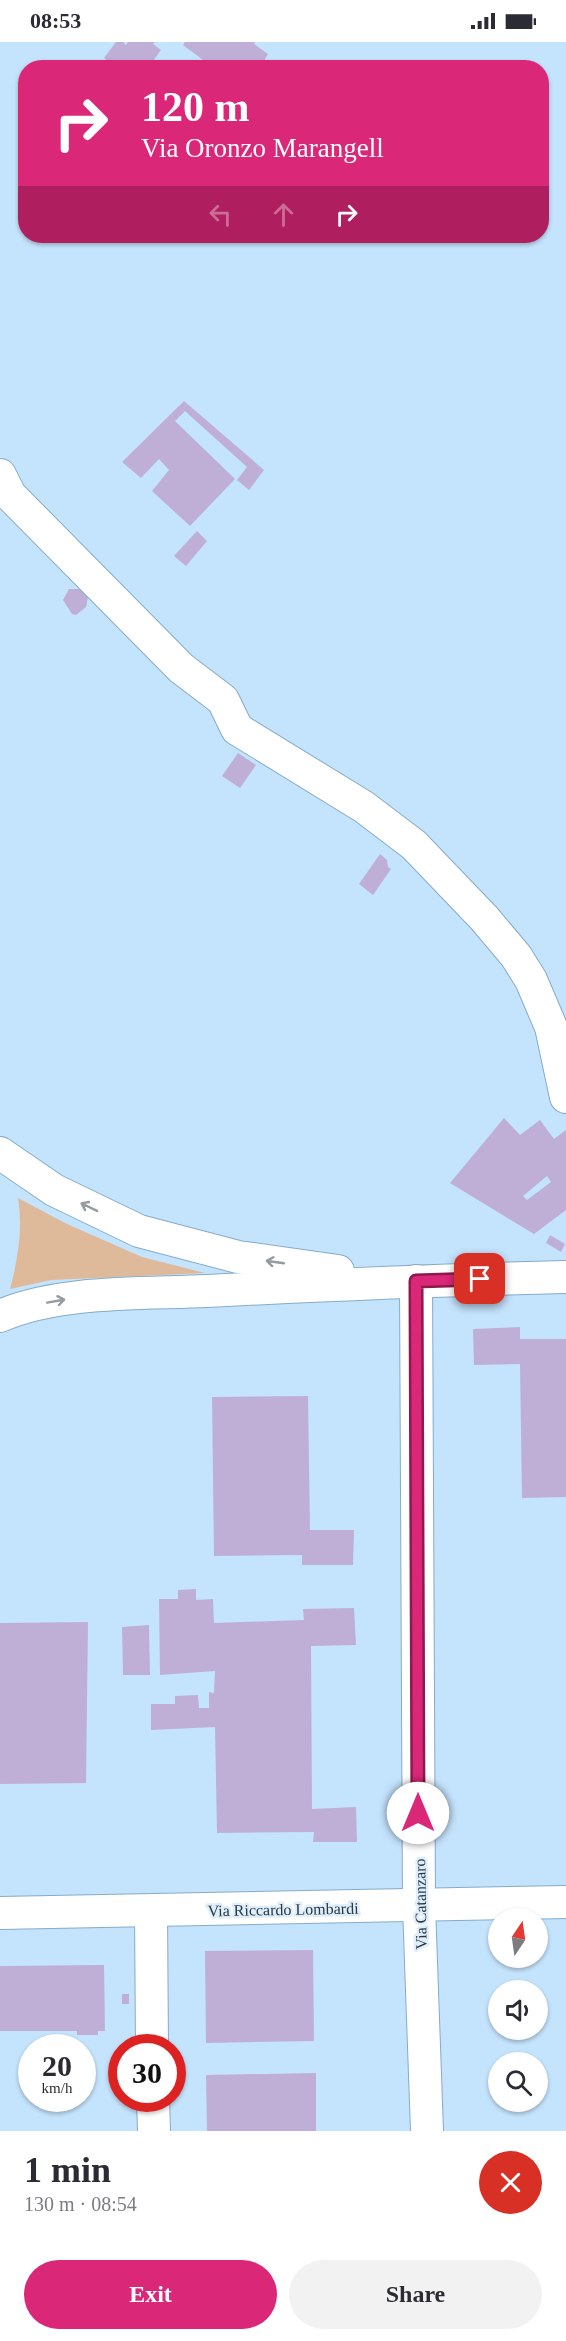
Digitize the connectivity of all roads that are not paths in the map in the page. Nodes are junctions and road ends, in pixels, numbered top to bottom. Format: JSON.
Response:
{"nodes":[{"id":1,"x":0,"y":475,"type":"edge"},
{"id":2,"x":566,"y":1097,"type":"edge"},
{"id":3,"x":0,"y":1153,"type":"edge"},
{"id":4,"x":566,"y":1277,"type":"edge"},
{"id":5,"x":416,"y":1281,"type":"junction"},
{"id":6,"x":0,"y":1316,"type":"edge"},
{"id":7,"x":566,"y":1902,"type":"edge"},
{"id":8,"x":419,"y":1906,"type":"junction"},
{"id":9,"x":151,"y":1911,"type":"junction"},
{"id":10,"x":0,"y":1913,"type":"edge"},
{"id":11,"x":153,"y":2034,"type":"edge"},
{"id":12,"x":153,"y":2112,"type":"edge"},
{"id":13,"x":154,"y":2131,"type":"edge"},
{"id":14,"x":427,"y":2131,"type":"edge"}],
"edges":[{"from":1,"to":2,"type":"street"},
{"from":5,"to":3,"type":"street","one_way":true},
{"from":4,"to":5,"type":"street"},
{"from":6,"to":5,"type":"street","one_way":true},
{"from":5,"to":8,"type":"street","name":"Via Catanzaro"},
{"from":7,"to":8,"type":"street","name":"Via Riccardo Lombardi"},
{"from":8,"to":9,"type":"street","name":"Via Riccardo Lombardi"},
{"from":8,"to":14,"type":"street","name":"Via Catanzaro"},
{"from":9,"to":10,"type":"street","name":"Via Riccardo Lombardi"},
{"from":9,"to":11,"type":"street"},
{"from":12,"to":13,"type":"street"}]}
